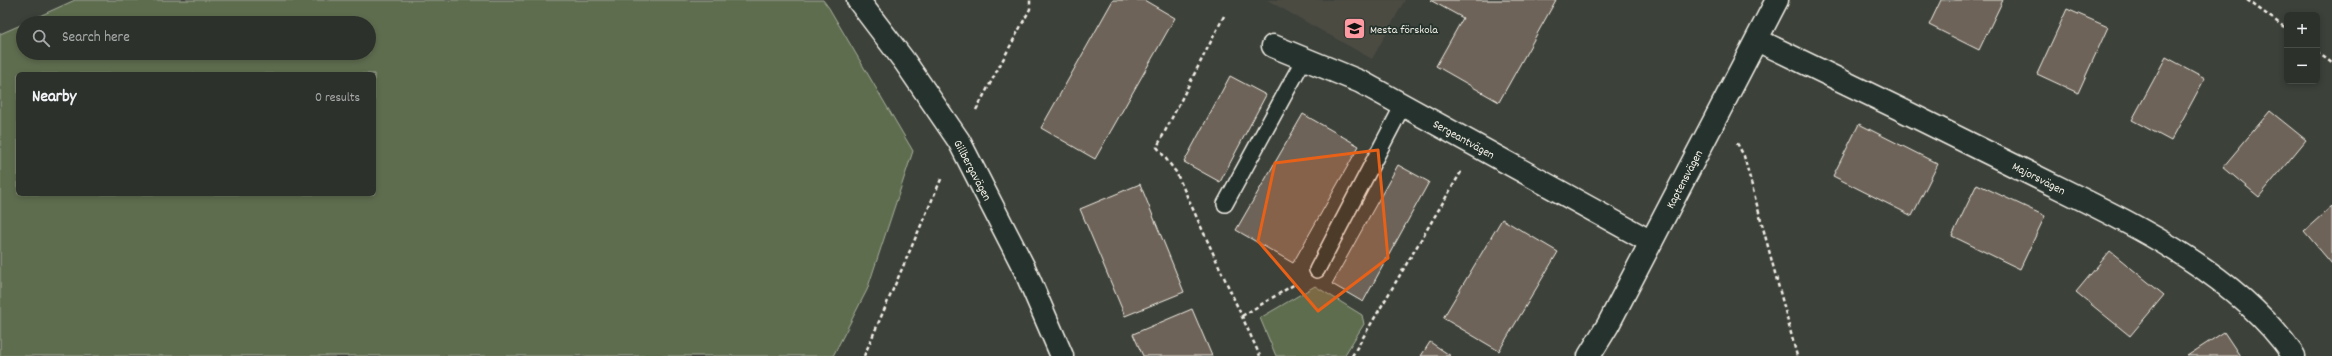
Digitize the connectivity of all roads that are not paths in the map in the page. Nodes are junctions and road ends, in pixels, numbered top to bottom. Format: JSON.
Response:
{"nodes":[{"id":1,"x":858,"y":0,"type":"edge"},
{"id":2,"x":1777,"y":0,"type":"edge"},
{"id":3,"x":1757,"y":40,"type":"junction"},
{"id":4,"x":1273,"y":46,"type":"dead end"},
{"id":5,"x":1304,"y":59,"type":"junction"},
{"id":6,"x":1403,"y":105,"type":"junction"},
{"id":7,"x":1224,"y":204,"type":"dead end"},
{"id":8,"x":1651,"y":242,"type":"junction"},
{"id":9,"x":1318,"y":270,"type":"road end"},
{"id":10,"x":1062,"y":356,"type":"edge"},
{"id":11,"x":1589,"y":356,"type":"edge"},
{"id":12,"x":2294,"y":356,"type":"edge"}],
"edges":[{"from":1,"to":10,"type":"street","name":"Gillbergavägen"},
{"from":2,"to":3,"type":"street","name":"Kaptensvägen"},
{"from":3,"to":8,"type":"street","name":"Kaptensvägen"},
{"from":3,"to":12,"type":"street","name":"Majorsvägen"},
{"from":4,"to":5,"type":"street","name":"Sergeantvägen"},
{"from":5,"to":6,"type":"street","name":"Sergeantvägen"},
{"from":5,"to":7,"type":"lane"},
{"from":6,"to":8,"type":"street","name":"Sergeantvägen"},
{"from":6,"to":9,"type":"lane"},
{"from":8,"to":11,"type":"street","name":"Kaptensvägen"}]}
